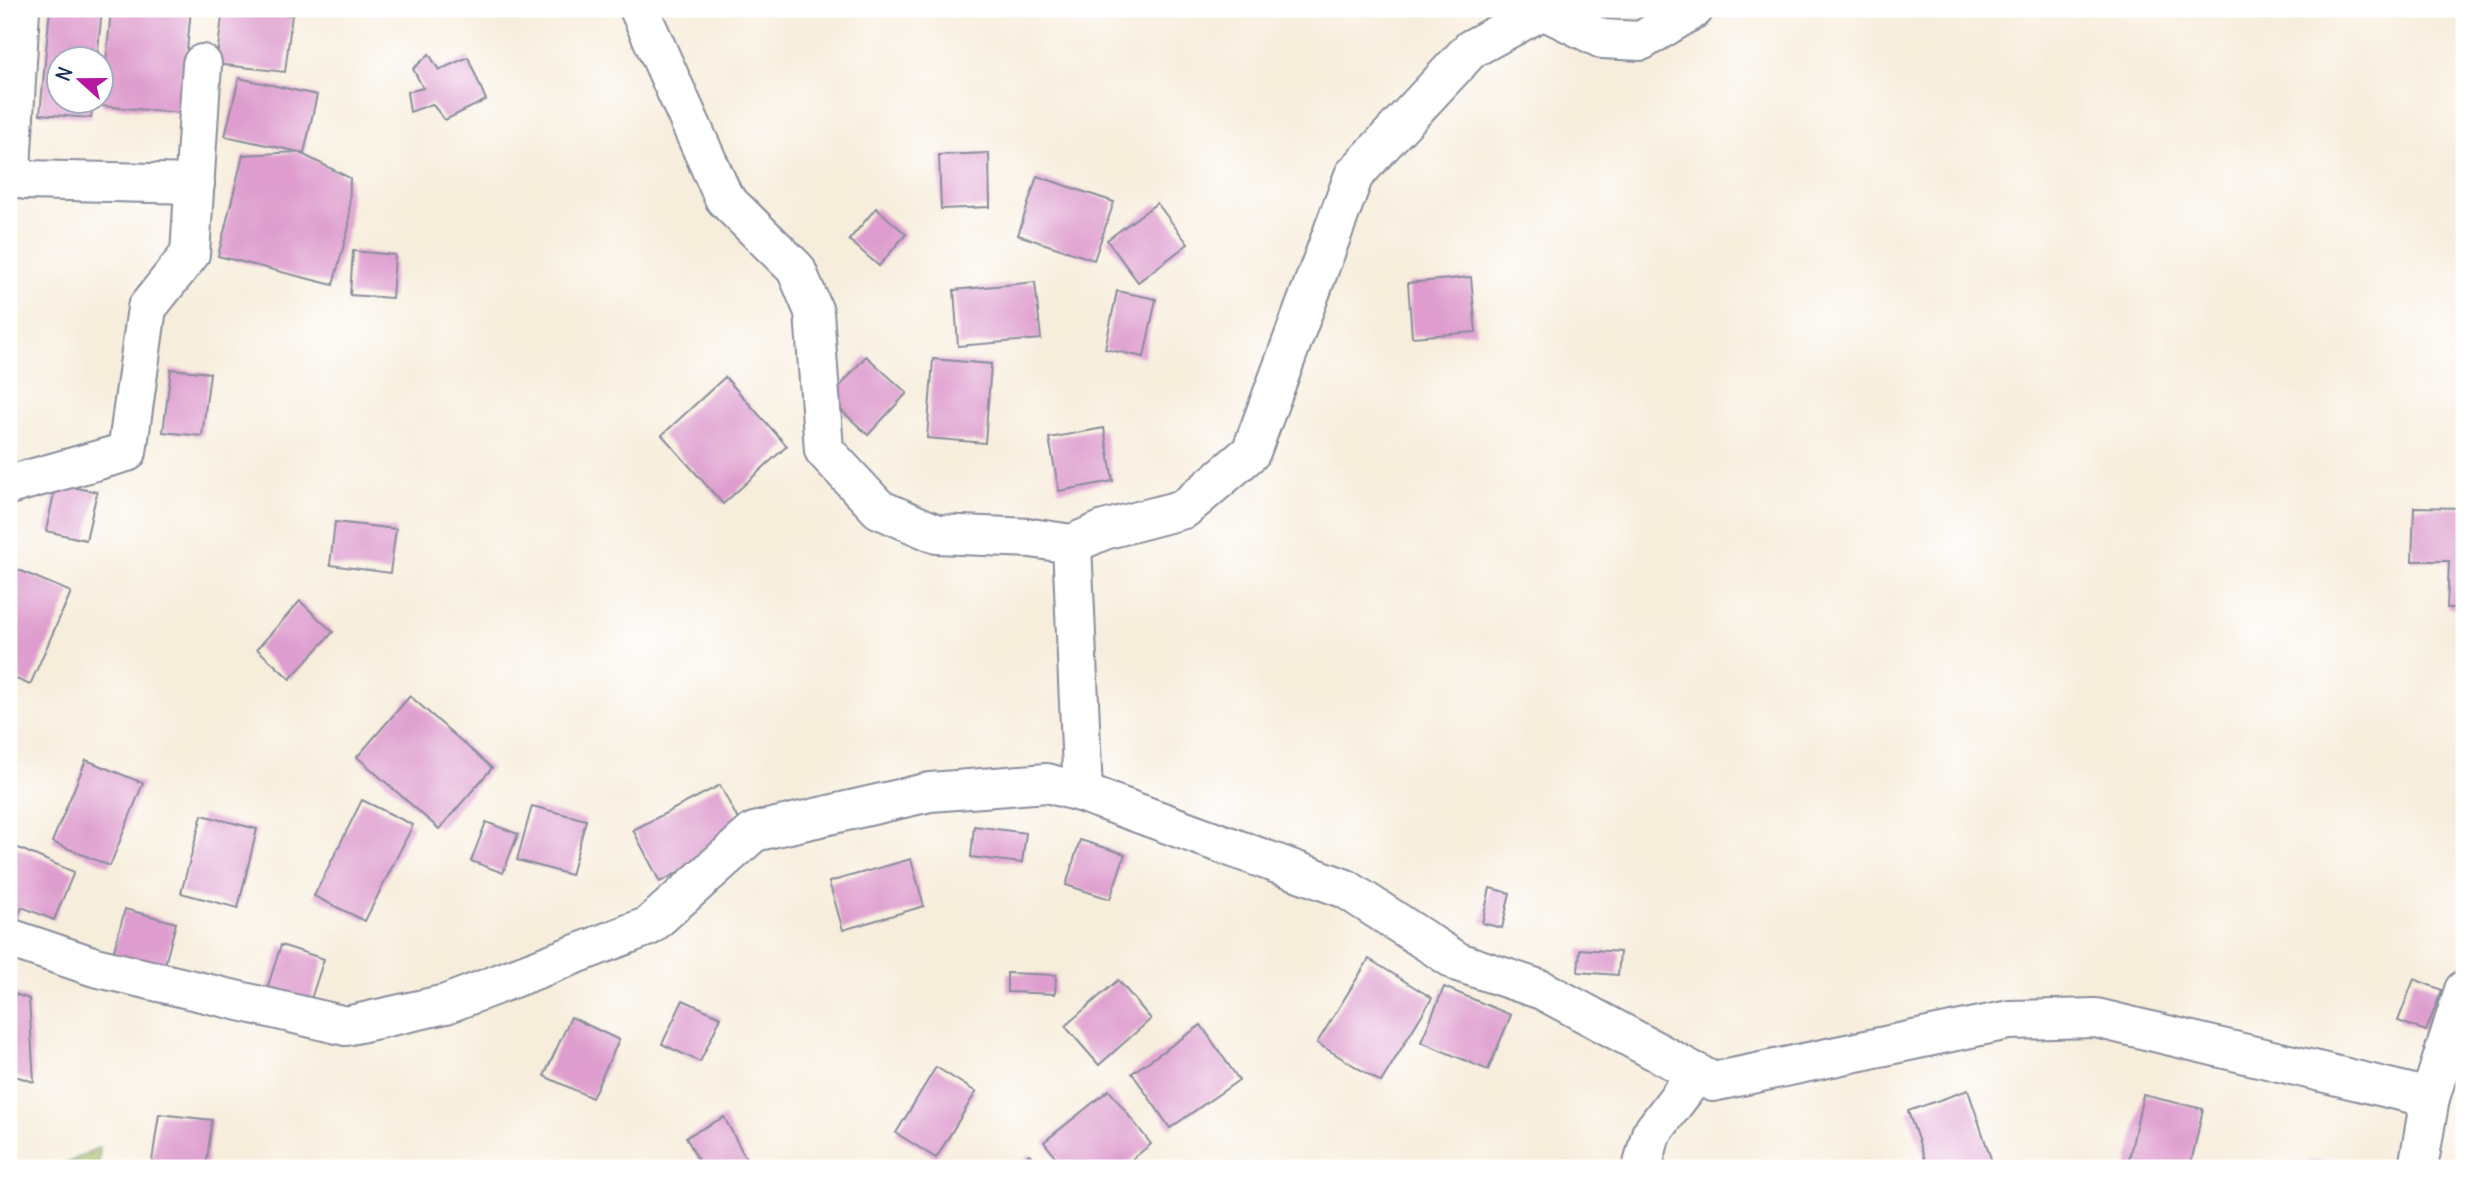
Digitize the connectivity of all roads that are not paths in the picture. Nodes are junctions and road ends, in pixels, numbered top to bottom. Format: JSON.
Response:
{"nodes":[{"id":1,"x":20,"y":9,"type":"edge"},
{"id":2,"x":639,"y":9,"type":"edge"},
{"id":3,"x":1694,"y":9,"type":"edge"},
{"id":4,"x":202,"y":64,"type":"dead end"},
{"id":5,"x":195,"y":184,"type":"junction"},
{"id":6,"x":9,"y":485,"type":"edge"},
{"id":7,"x":1072,"y":544,"type":"junction"},
{"id":8,"x":1083,"y":793,"type":"junction"},
{"id":9,"x":9,"y":938,"type":"edge"},
{"id":10,"x":2464,"y":990,"type":"edge"},
{"id":11,"x":1697,"y":1073,"type":"junction"},
{"id":12,"x":2430,"y":1098,"type":"junction"},
{"id":13,"x":1642,"y":1168,"type":"edge"},
{"id":14,"x":2418,"y":1168,"type":"edge"}],
"edges":[{"from":1,"to":5,"type":"street"},
{"from":2,"to":7,"type":"street"},
{"from":3,"to":7,"type":"street"},
{"from":4,"to":5,"type":"street"},
{"from":5,"to":6,"type":"street"},
{"from":7,"to":8,"type":"street"},
{"from":8,"to":9,"type":"street"},
{"from":8,"to":11,"type":"street"},
{"from":10,"to":12,"type":"street"},
{"from":11,"to":12,"type":"street"},
{"from":11,"to":13,"type":"street"},
{"from":12,"to":14,"type":"street"}]}
